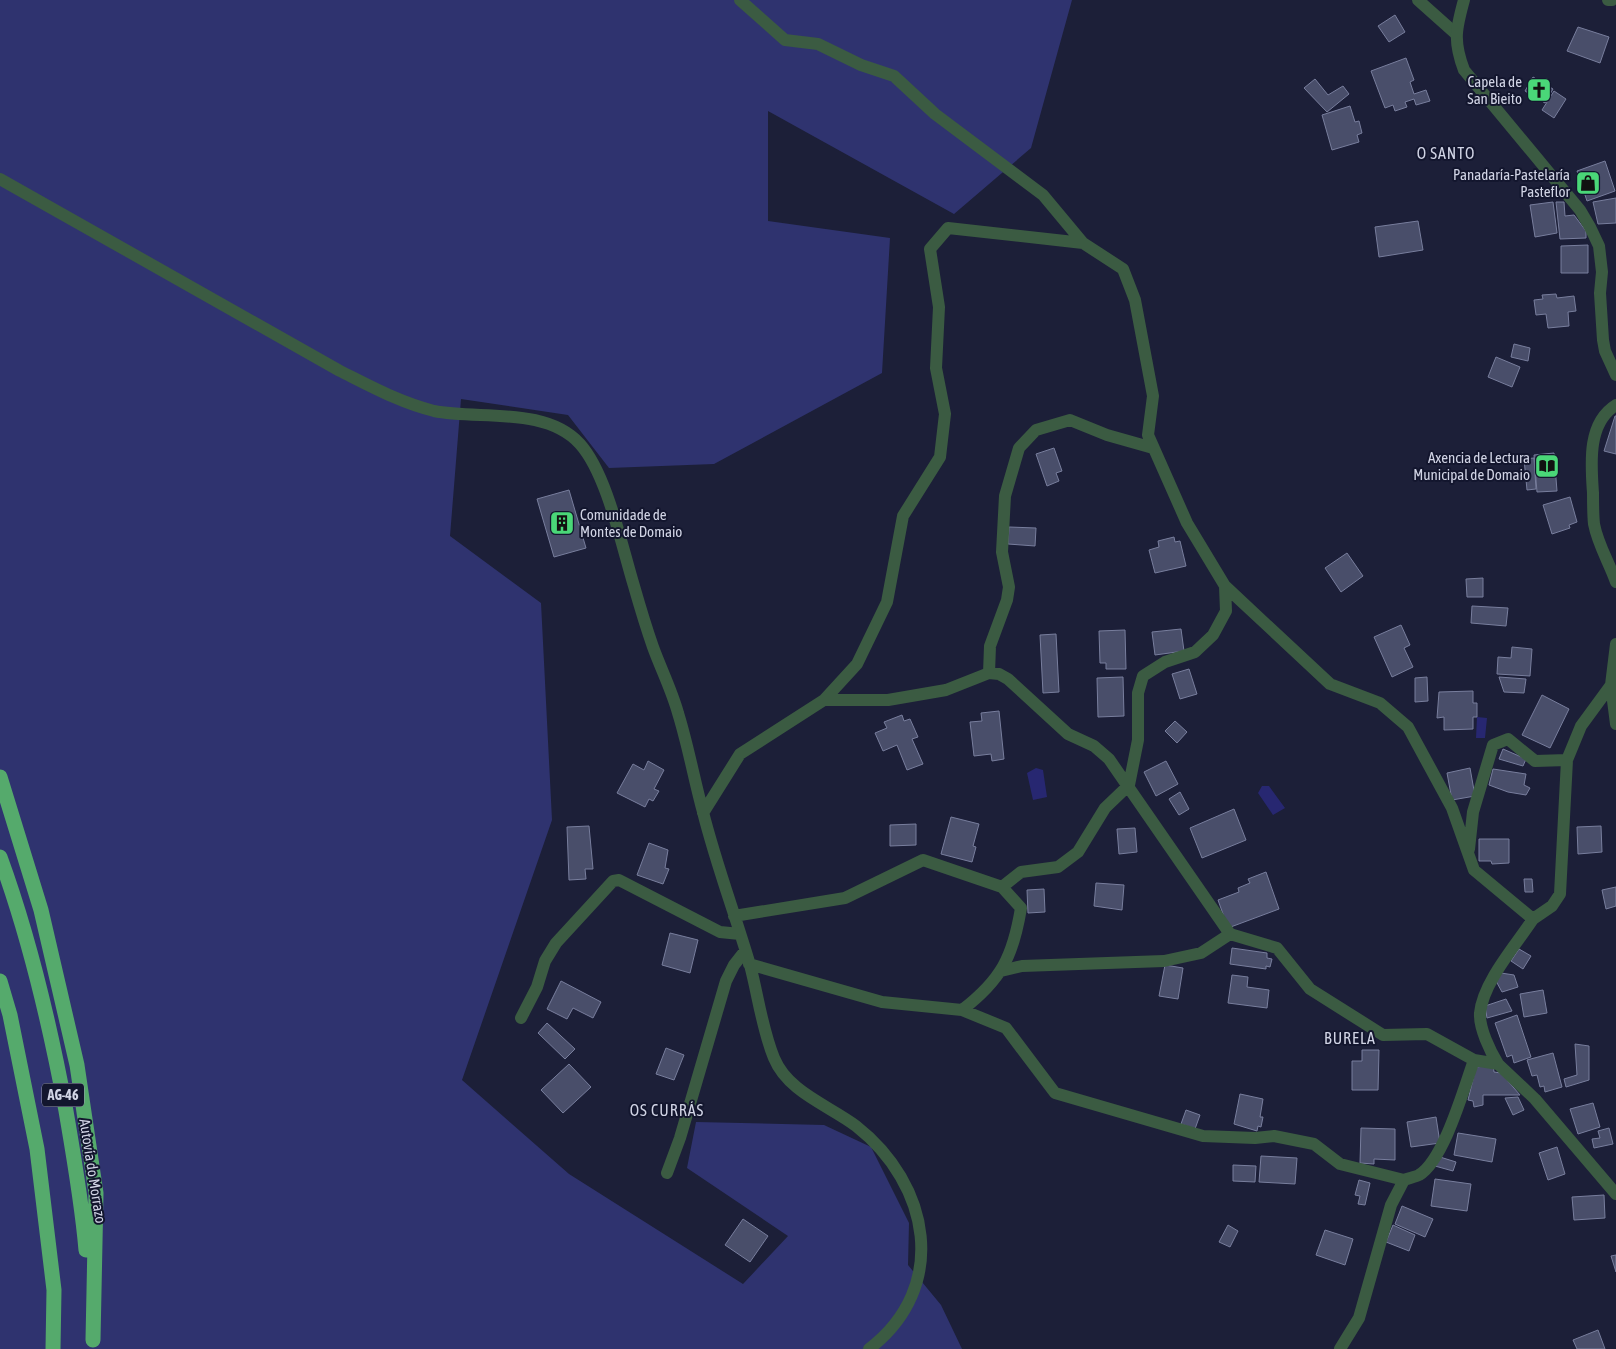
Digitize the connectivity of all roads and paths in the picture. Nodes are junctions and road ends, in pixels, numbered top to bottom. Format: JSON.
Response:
{"nodes":[{"id":1,"x":740,"y":0,"type":"edge"},
{"id":2,"x":1418,"y":0,"type":"edge"},
{"id":3,"x":1464,"y":0,"type":"edge"},
{"id":4,"x":1455,"y":33,"type":"junction"},
{"id":5,"x":0,"y":179,"type":"edge"},
{"id":6,"x":1083,"y":243,"type":"junction"},
{"id":7,"x":1616,"y":375,"type":"edge"},
{"id":8,"x":1616,"y":405,"type":"edge"},
{"id":9,"x":1153,"y":448,"type":"junction"},
{"id":10,"x":1616,"y":582,"type":"edge"},
{"id":11,"x":1225,"y":586,"type":"junction"},
{"id":12,"x":1616,"y":644,"type":"edge"},
{"id":13,"x":989,"y":673,"type":"junction"},
{"id":14,"x":1610,"y":685,"type":"junction"},
{"id":15,"x":824,"y":700,"type":"junction"},
{"id":16,"x":1616,"y":724,"type":"edge"},
{"id":17,"x":1567,"y":760,"type":"junction"},
{"id":18,"x":0,"y":777,"type":"edge"},
{"id":19,"x":1128,"y":785,"type":"junction"},
{"id":20,"x":703,"y":813,"type":"junction"},
{"id":21,"x":1469,"y":853,"type":"junction"},
{"id":22,"x":0,"y":857,"type":"edge"},
{"id":23,"x":1002,"y":887,"type":"junction"},
{"id":24,"x":734,"y":916,"type":"junction"},
{"id":25,"x":1533,"y":919,"type":"junction"},
{"id":26,"x":740,"y":934,"type":"junction"},
{"id":27,"x":1230,"y":934,"type":"junction"},
{"id":28,"x":745,"y":951,"type":"junction"},
{"id":29,"x":749,"y":964,"type":"junction"},
{"id":30,"x":1001,"y":971,"type":"junction"},
{"id":31,"x":0,"y":981,"type":"edge"},
{"id":32,"x":962,"y":1010,"type":"junction"},
{"id":33,"x":521,"y":1018,"type":"dead end"},
{"id":34,"x":1474,"y":1060,"type":"junction"},
{"id":35,"x":1498,"y":1064,"type":"junction"},
{"id":36,"x":667,"y":1173,"type":"dead end"},
{"id":37,"x":1404,"y":1180,"type":"junction"},
{"id":38,"x":1616,"y":1194,"type":"edge"},
{"id":39,"x":93,"y":1344,"type":"edge"},
{"id":40,"x":53,"y":1349,"type":"edge"},
{"id":41,"x":869,"y":1349,"type":"edge"},
{"id":42,"x":1340,"y":1349,"type":"edge"}],
"edges":[{"from":1,"to":6,"type":"street"},
{"from":2,"to":4,"type":"street"},
{"from":3,"to":4,"type":"street"},
{"from":4,"to":7,"type":"street"},
{"from":5,"to":20,"type":"street"},
{"from":6,"to":9,"type":"street"},
{"from":6,"to":15,"type":"street"},
{"from":8,"to":10,"type":"street"},
{"from":9,"to":11,"type":"street"},
{"from":9,"to":13,"type":"street"},
{"from":11,"to":19,"type":"street"},
{"from":11,"to":21,"type":"street"},
{"from":12,"to":14,"type":"street"},
{"from":13,"to":15,"type":"street"},
{"from":13,"to":19,"type":"street"},
{"from":14,"to":16,"type":"street"},
{"from":14,"to":17,"type":"street"},
{"from":15,"to":20,"type":"street"},
{"from":17,"to":21,"type":"street"},
{"from":17,"to":25,"type":"street"},
{"from":18,"to":39,"type":"highway"},
{"from":19,"to":23,"type":"street"},
{"from":19,"to":27,"type":"street"},
{"from":20,"to":24,"type":"street"},
{"from":21,"to":25,"type":"street"},
{"from":22,"to":39,"type":"highway","name":"Autovía do Morrazo","number":"AG-46"},
{"from":23,"to":24,"type":"street"},
{"from":23,"to":30,"type":"street"},
{"from":24,"to":26,"type":"street"},
{"from":25,"to":35,"type":"street"},
{"from":26,"to":28,"type":"street"},
{"from":26,"to":33,"type":"street"},
{"from":27,"to":30,"type":"street"},
{"from":27,"to":34,"type":"street"},
{"from":28,"to":29,"type":"street"},
{"from":28,"to":36,"type":"street"},
{"from":29,"to":32,"type":"street"},
{"from":29,"to":41,"type":"street"},
{"from":30,"to":32,"type":"street"},
{"from":31,"to":40,"type":"highway","number":"AG-46"},
{"from":32,"to":37,"type":"street"},
{"from":34,"to":35,"type":"street"},
{"from":34,"to":37,"type":"street"},
{"from":35,"to":38,"type":"street"},
{"from":37,"to":42,"type":"street"}]}
